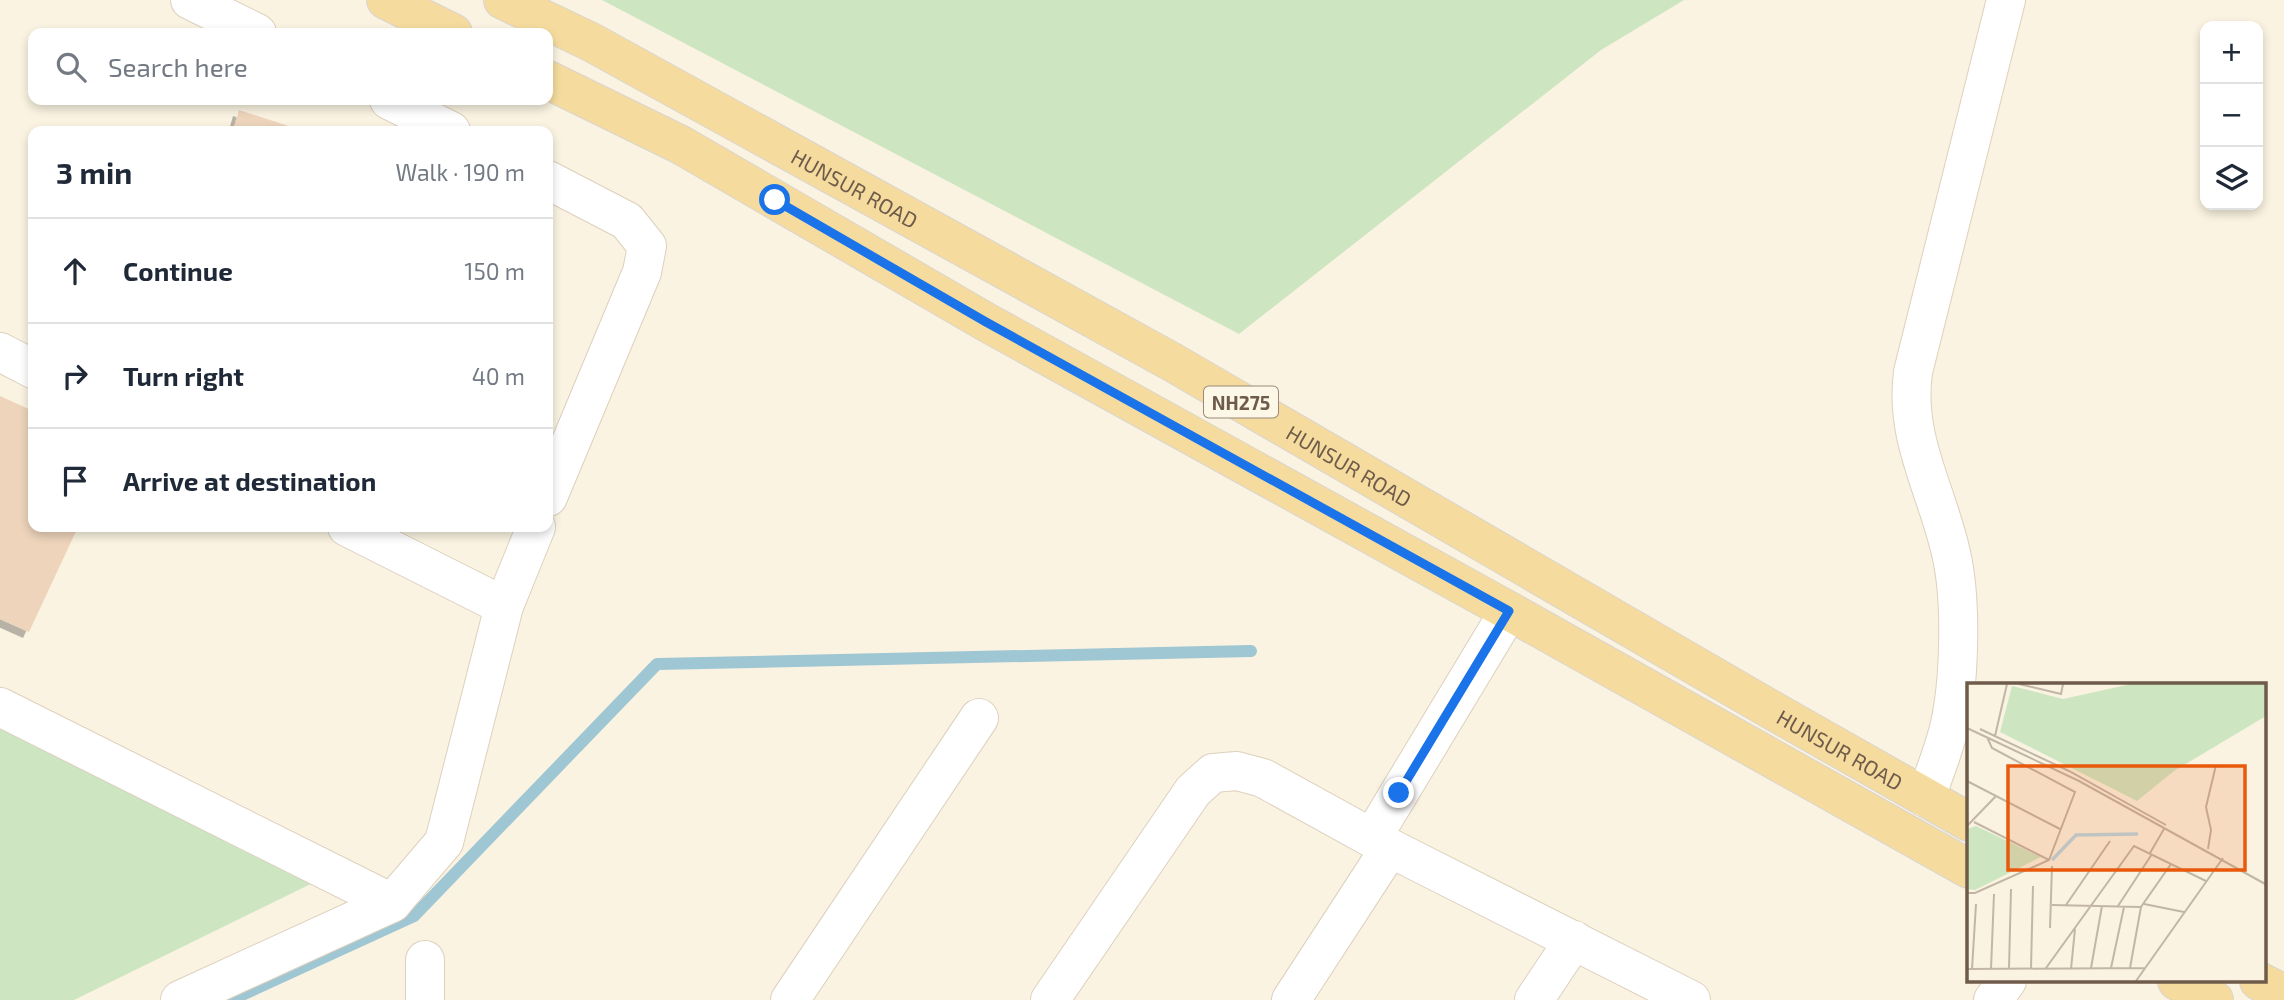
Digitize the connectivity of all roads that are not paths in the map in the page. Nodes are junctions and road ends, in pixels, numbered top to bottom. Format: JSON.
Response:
{"nodes":[{"id":1,"x":190,"y":0,"type":"edge"},
{"id":2,"x":386,"y":0,"type":"edge"},
{"id":3,"x":503,"y":0,"type":"edge"},
{"id":4,"x":2006,"y":0,"type":"edge"},
{"id":5,"x":247,"y":28,"type":"edge"},
{"id":6,"x":443,"y":28,"type":"edge"},
{"id":7,"x":553,"y":82,"type":"edge"},
{"id":8,"x":399,"y":105,"type":"edge"},
{"id":9,"x":441,"y":126,"type":"edge"},
{"id":10,"x":553,"y":183,"type":"edge"},
{"id":11,"x":0,"y":352,"type":"edge"},
{"id":12,"x":28,"y":366,"type":"edge"},
{"id":13,"x":553,"y":486,"type":"edge"},
{"id":14,"x":357,"y":532,"type":"edge"},
{"id":15,"x":534,"y":532,"type":"edge"},
{"id":16,"x":504,"y":606,"type":"junction"},
{"id":17,"x":1509,"y":611,"type":"junction"},
{"id":18,"x":0,"y":707,"type":"edge"},
{"id":19,"x":979,"y":718,"type":"dead end"},
{"id":20,"x":1926,"y":798,"type":"junction"},
{"id":21,"x":1967,"y":821,"type":"edge"},
{"id":22,"x":1381,"y":843,"type":"junction"},
{"id":23,"x":1967,"y":868,"type":"edge"},
{"id":24,"x":392,"y":903,"type":"junction"},
{"id":25,"x":1574,"y":940,"type":"junction"},
{"id":26,"x":425,"y":960,"type":"dead end"},
{"id":27,"x":2006,"y":982,"type":"edge"},
{"id":28,"x":2179,"y":982,"type":"edge"},
{"id":29,"x":2261,"y":982,"type":"edge"},
{"id":30,"x":2284,"y":994,"type":"edge"},
{"id":31,"x":180,"y":1000,"type":"edge"},
{"id":32,"x":425,"y":1000,"type":"edge"},
{"id":33,"x":790,"y":1000,"type":"edge"},
{"id":34,"x":1050,"y":1000,"type":"edge"},
{"id":35,"x":1291,"y":1000,"type":"edge"},
{"id":36,"x":1534,"y":1000,"type":"edge"},
{"id":37,"x":1691,"y":1000,"type":"edge"},
{"id":38,"x":1993,"y":1000,"type":"edge"},
{"id":39,"x":2214,"y":1000,"type":"edge"}],
"edges":[{"from":1,"to":5,"type":"street"},
{"from":2,"to":6,"type":"main road"},
{"from":3,"to":20,"type":"main road","name":"HUNSUR ROAD","number":"NH275"},
{"from":4,"to":20,"type":"street"},
{"from":7,"to":17,"type":"main road"},
{"from":8,"to":9,"type":"street"},
{"from":10,"to":13,"type":"street"},
{"from":11,"to":12,"type":"street"},
{"from":14,"to":16,"type":"street"},
{"from":15,"to":16,"type":"street"},
{"from":16,"to":24,"type":"street"},
{"from":17,"to":22,"type":"street"},
{"from":17,"to":23,"type":"main road"},
{"from":18,"to":24,"type":"street"},
{"from":19,"to":33,"type":"street"},
{"from":20,"to":21,"type":"main road","name":"HUNSUR ROAD","number":"NH275"},
{"from":22,"to":25,"type":"street"},
{"from":22,"to":34,"type":"street"},
{"from":22,"to":35,"type":"street"},
{"from":24,"to":31,"type":"street"},
{"from":25,"to":36,"type":"street"},
{"from":25,"to":37,"type":"street"},
{"from":26,"to":32,"type":"street"},
{"from":27,"to":38,"type":"street"},
{"from":28,"to":39,"type":"main road"},
{"from":29,"to":30,"type":"main road"}]}
